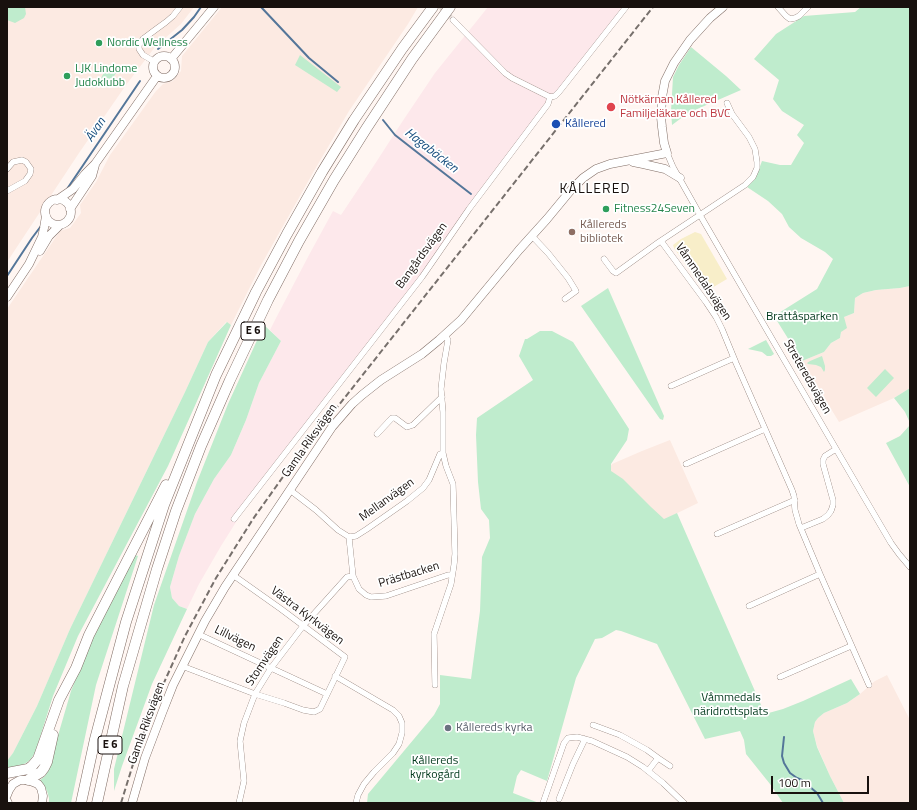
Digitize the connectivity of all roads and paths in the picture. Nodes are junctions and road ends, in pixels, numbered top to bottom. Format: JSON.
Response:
{"nodes":[{"id":1,"x":180,"y":7,"type":"edge"},
{"id":2,"x":214,"y":7,"type":"edge"},
{"id":3,"x":433,"y":7,"type":"edge"},
{"id":4,"x":450,"y":7,"type":"edge"},
{"id":5,"x":626,"y":7,"type":"edge"},
{"id":6,"x":723,"y":7,"type":"edge"},
{"id":7,"x":778,"y":7,"type":"edge"},
{"id":8,"x":808,"y":7,"type":"edge"},
{"id":9,"x":453,"y":20,"type":"tunnel mouth"},
{"id":10,"x":171,"y":59,"type":"junction"},
{"id":11,"x":155,"y":62,"type":"junction"},
{"id":12,"x":158,"y":76,"type":"junction"},
{"id":13,"x":550,"y":97,"type":"junction"},
{"id":14,"x":727,"y":103,"type":"dead end"},
{"id":15,"x":667,"y":153,"type":"junction"},
{"id":16,"x":627,"y":161,"type":"junction"},
{"id":17,"x":95,"y":164,"type":"junction"},
{"id":18,"x":7,"y":169,"type":"edge"},
{"id":19,"x":680,"y":178,"type":"junction"},
{"id":20,"x":7,"y":190,"type":"edge"},
{"id":21,"x":57,"y":200,"type":"junction"},
{"id":22,"x":70,"y":209,"type":"junction"},
{"id":23,"x":700,"y":215,"type":"junction"},
{"id":24,"x":46,"y":216,"type":"junction"},
{"id":25,"x":60,"y":225,"type":"junction"},
{"id":26,"x":532,"y":236,"type":"junction"},
{"id":27,"x":661,"y":241,"type":"junction"},
{"id":28,"x":604,"y":259,"type":"dead end"},
{"id":29,"x":29,"y":264,"type":"junction"},
{"id":30,"x":7,"y":297,"type":"edge"},
{"id":31,"x":565,"y":299,"type":"dead end"},
{"id":32,"x":445,"y":335,"type":"junction"},
{"id":33,"x":734,"y":358,"type":"junction"},
{"id":34,"x":671,"y":386,"type":"dead end"},
{"id":35,"x":442,"y":397,"type":"junction"},
{"id":36,"x":765,"y":429,"type":"junction"},
{"id":37,"x":377,"y":434,"type":"dead end"},
{"id":38,"x":189,"y":441,"type":"junction"},
{"id":39,"x":836,"y":449,"type":"junction"},
{"id":40,"x":443,"y":453,"type":"junction"},
{"id":41,"x":686,"y":464,"type":"dead end"},
{"id":42,"x":290,"y":490,"type":"junction"},
{"id":43,"x":795,"y":500,"type":"junction"},
{"id":44,"x":234,"y":519,"type":"dead end"},
{"id":45,"x":801,"y":528,"type":"junction"},
{"id":46,"x":718,"y":534,"type":"dead end"},
{"id":47,"x":350,"y":538,"type":"junction"},
{"id":48,"x":910,"y":567,"type":"edge"},
{"id":49,"x":820,"y":574,"type":"junction"},
{"id":50,"x":233,"y":575,"type":"junction"},
{"id":51,"x":353,"y":576,"type":"junction"},
{"id":52,"x":452,"y":576,"type":"junction"},
{"id":53,"x":748,"y":606,"type":"dead end"},
{"id":54,"x":303,"y":626,"type":"junction"},
{"id":55,"x":198,"y":634,"type":"junction"},
{"id":56,"x":851,"y":646,"type":"junction"},
{"id":57,"x":182,"y":666,"type":"junction"},
{"id":58,"x":271,"y":668,"type":"junction"},
{"id":59,"x":73,"y":672,"type":"junction"},
{"id":60,"x":335,"y":676,"type":"junction"},
{"id":61,"x":780,"y":677,"type":"dead end"},
{"id":62,"x":435,"y":685,"type":"dead end"},
{"id":63,"x":869,"y":685,"type":"dead end"},
{"id":64,"x":255,"y":694,"type":"junction"},
{"id":65,"x":327,"y":694,"type":"junction"},
{"id":66,"x":593,"y":725,"type":"dead end"},
{"id":67,"x":585,"y":739,"type":"junction"},
{"id":68,"x":658,"y":758,"type":"junction"},
{"id":69,"x":670,"y":766,"type":"dead end"},
{"id":70,"x":648,"y":771,"type":"junction"},
{"id":71,"x":7,"y":773,"type":"edge"},
{"id":72,"x":7,"y":779,"type":"edge"},
{"id":73,"x":28,"y":780,"type":"junction"},
{"id":74,"x":16,"y":782,"type":"junction"},
{"id":75,"x":7,"y":795,"type":"edge"},
{"id":76,"x":559,"y":799,"type":"dead end"},
{"id":77,"x":681,"y":802,"type":"edge"},
{"id":78,"x":42,"y":803,"type":"edge"},
{"id":79,"x":81,"y":803,"type":"edge"},
{"id":80,"x":97,"y":803,"type":"edge"},
{"id":81,"x":132,"y":803,"type":"edge"},
{"id":82,"x":239,"y":803,"type":"edge"},
{"id":83,"x":356,"y":803,"type":"edge"},
{"id":84,"x":543,"y":803,"type":"edge"}],
"edges":[{"from":1,"to":11,"type":"street"},
{"from":2,"to":10,"type":"street"},
{"from":3,"to":38,"type":"highway","number":"E 6"},
{"from":4,"to":80,"type":"highway","number":"E 6"},
{"from":5,"to":13,"type":"street","name":"Bangårdsvägen"},
{"from":6,"to":15,"type":"street"},
{"from":7,"to":8,"type":"street"},
{"from":9,"to":13,"type":"street"},
{"from":10,"to":11,"type":"street"},
{"from":10,"to":12,"type":"street"},
{"from":11,"to":12,"type":"street"},
{"from":12,"to":17,"type":"street"},
{"from":13,"to":44,"type":"street","name":"Bangårdsvägen"},
{"from":14,"to":23,"type":"street","name":"Våmmedalsvägen"},
{"from":15,"to":16,"type":"street","name":"Gamla Riksvägen"},
{"from":15,"to":19,"type":"street","name":"Streteredsvägen"},
{"from":16,"to":19,"type":"street","name":"Gamla Riksvägen"},
{"from":16,"to":26,"type":"street","name":"Gamla Riksvägen"},
{"from":17,"to":21,"type":"street"},
{"from":17,"to":22,"type":"street"},
{"from":18,"to":20,"type":"street"},
{"from":19,"to":23,"type":"street","name":"Streteredsvägen"},
{"from":21,"to":22,"type":"street"},
{"from":21,"to":24,"type":"street"},
{"from":22,"to":25,"type":"street"},
{"from":23,"to":27,"type":"street","name":"Våmmedalsvägen"},
{"from":23,"to":39,"type":"street","name":"Streteredsvägen"},
{"from":24,"to":25,"type":"street"},
{"from":24,"to":29,"type":"street"},
{"from":25,"to":29,"type":"street"},
{"from":26,"to":31,"type":"street"},
{"from":26,"to":32,"type":"street","name":"Gamla Riksvägen"},
{"from":27,"to":28,"type":"street","name":"Våmmedalsvägen"},
{"from":27,"to":33,"type":"street","name":"Våmmedalsvägen"},
{"from":29,"to":30,"type":"street"},
{"from":32,"to":35,"type":"street"},
{"from":32,"to":42,"type":"street","name":"Gamla Riksvägen"},
{"from":33,"to":34,"type":"street"},
{"from":33,"to":36,"type":"street","name":"Våmmedalsvägen"},
{"from":35,"to":37,"type":"street"},
{"from":35,"to":40,"type":"street"},
{"from":36,"to":41,"type":"street"},
{"from":36,"to":43,"type":"street","name":"Våmmedalsvägen"},
{"from":38,"to":59,"type":"highway"},
{"from":38,"to":79,"type":"highway","number":"E 6"},
{"from":39,"to":45,"type":"street"},
{"from":39,"to":48,"type":"street","name":"Streteredsvägen"},
{"from":40,"to":47,"type":"street","name":"Mellanvägen"},
{"from":40,"to":52,"type":"street"},
{"from":42,"to":47,"type":"street"},
{"from":42,"to":50,"type":"street","name":"Gamla Riksvägen"},
{"from":43,"to":45,"type":"street","name":"Våmmedalsvägen"},
{"from":43,"to":46,"type":"street"},
{"from":45,"to":49,"type":"street","name":"Våmmedalsvägen"},
{"from":47,"to":51,"type":"street","name":"Prästbacken"},
{"from":49,"to":53,"type":"street"},
{"from":49,"to":56,"type":"street","name":"Våmmedalsvägen"},
{"from":50,"to":54,"type":"street","name":"Västra Kyrkvägen"},
{"from":50,"to":55,"type":"street","name":"Gamla Riksvägen"},
{"from":51,"to":52,"type":"street","name":"Prästbacken"},
{"from":51,"to":54,"type":"street","name":"Stomvägen"},
{"from":52,"to":62,"type":"street"},
{"from":54,"to":58,"type":"street","name":"Stomvägen"},
{"from":54,"to":60,"type":"street","name":"Västra Kyrkvägen"},
{"from":55,"to":57,"type":"street","name":"Gamla Riksvägen"},
{"from":55,"to":58,"type":"street","name":"Lillvägen"},
{"from":56,"to":61,"type":"street"},
{"from":56,"to":63,"type":"street","name":"Våmmedalsvägen"},
{"from":57,"to":64,"type":"street"},
{"from":57,"to":81,"type":"street","name":"Gamla Riksvägen"},
{"from":58,"to":64,"type":"street","name":"Stomvägen"},
{"from":58,"to":65,"type":"street","name":"Lillvägen"},
{"from":59,"to":71,"type":"highway"},
{"from":59,"to":73,"type":"highway"},
{"from":60,"to":65,"type":"street"},
{"from":60,"to":83,"type":"street"},
{"from":64,"to":65,"type":"street"},
{"from":64,"to":82,"type":"street","name":"Stomvägen"},
{"from":66,"to":68,"type":"street"},
{"from":67,"to":70,"type":"street"},
{"from":67,"to":76,"type":"street"},
{"from":67,"to":84,"type":"street"},
{"from":68,"to":69,"type":"street"},
{"from":68,"to":70,"type":"street"},
{"from":70,"to":77,"type":"street"},
{"from":72,"to":74,"type":"street"},
{"from":73,"to":74,"type":"street"},
{"from":73,"to":78,"type":"street"},
{"from":74,"to":75,"type":"street"}]}
